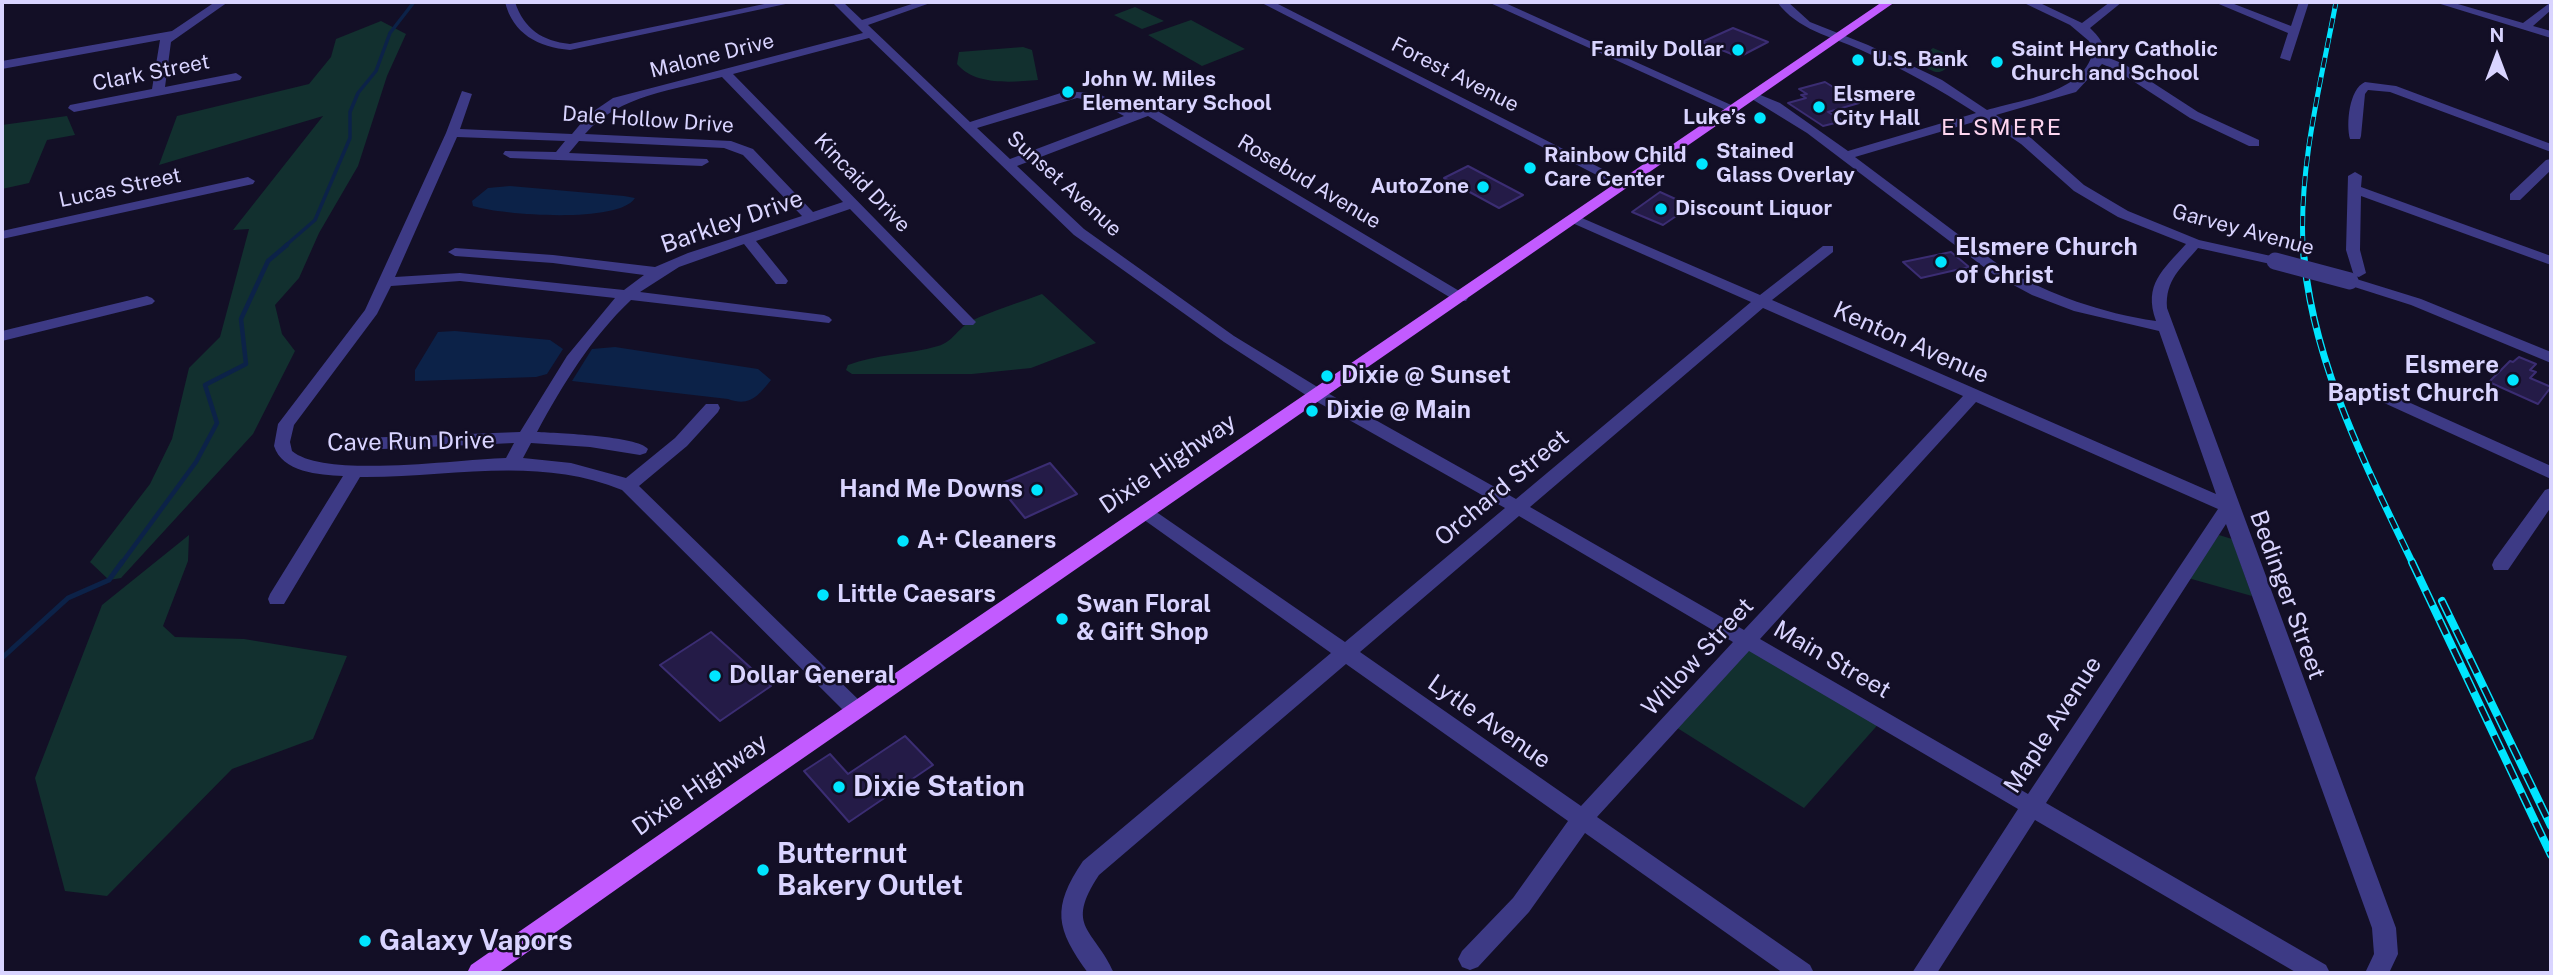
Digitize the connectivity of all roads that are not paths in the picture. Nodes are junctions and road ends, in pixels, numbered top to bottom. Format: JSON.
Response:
{"nodes":[{"id":1,"x":222,"y":2,"type":"edge"},
{"id":2,"x":510,"y":2,"type":"edge"},
{"id":3,"x":789,"y":2,"type":"edge"},
{"id":4,"x":837,"y":2,"type":"edge"},
{"id":5,"x":928,"y":2,"type":"edge"},
{"id":6,"x":1266,"y":2,"type":"edge"},
{"id":7,"x":1494,"y":2,"type":"edge"},
{"id":8,"x":1782,"y":2,"type":"edge"},
{"id":9,"x":1889,"y":2,"type":"edge"},
{"id":10,"x":2027,"y":2,"type":"edge"},
{"id":11,"x":2117,"y":2,"type":"edge"},
{"id":12,"x":2220,"y":2,"type":"edge"},
{"id":13,"x":2304,"y":2,"type":"edge"},
{"id":14,"x":2440,"y":2,"type":"edge"},
{"id":15,"x":2551,"y":5,"type":"edge"},
{"id":16,"x":860,"y":24,"type":"junction"},
{"id":17,"x":2083,"y":27,"type":"junction"},
{"id":18,"x":2525,"y":27,"type":"junction"},
{"id":19,"x":2295,"y":32,"type":"junction"},
{"id":20,"x":172,"y":34,"type":"junction"},
{"id":21,"x":872,"y":34,"type":"junction"},
{"id":22,"x":2551,"y":35,"type":"edge"},
{"id":23,"x":1838,"y":37,"type":"junction"},
{"id":24,"x":2099,"y":58,"type":"junction"},
{"id":25,"x":2286,"y":58,"type":"dead end"},
{"id":26,"x":2,"y":65,"type":"edge"},
{"id":27,"x":725,"y":73,"type":"junction"},
{"id":28,"x":236,"y":77,"type":"dead end"},
{"id":29,"x":158,"y":92,"type":"junction"},
{"id":30,"x":466,"y":94,"type":"dead end"},
{"id":31,"x":1753,"y":96,"type":"junction"},
{"id":32,"x":74,"y":108,"type":"dead end"},
{"id":33,"x":1734,"y":109,"type":"junction"},
{"id":34,"x":1985,"y":115,"type":"junction"},
{"id":35,"x":1134,"y":117,"type":"junction"},
{"id":36,"x":969,"y":126,"type":"junction"},
{"id":37,"x":452,"y":133,"type":"junction"},
{"id":38,"x":2355,"y":136,"type":"dead end"},
{"id":39,"x":574,"y":137,"type":"junction"},
{"id":40,"x":2255,"y":143,"type":"dead end"},
{"id":41,"x":2551,"y":148,"type":"edge"},
{"id":42,"x":510,"y":154,"type":"dead end"},
{"id":43,"x":560,"y":155,"type":"junction"},
{"id":44,"x":1847,"y":155,"type":"junction"},
{"id":45,"x":702,"y":163,"type":"dead end"},
{"id":46,"x":2551,"y":163,"type":"edge"},
{"id":47,"x":1009,"y":164,"type":"junction"},
{"id":48,"x":248,"y":181,"type":"dead end"},
{"id":49,"x":1625,"y":184,"type":"junction"},
{"id":50,"x":2515,"y":197,"type":"dead end"},
{"id":51,"x":853,"y":203,"type":"junction"},
{"id":52,"x":811,"y":218,"type":"junction"},
{"id":53,"x":1575,"y":219,"type":"junction"},
{"id":54,"x":2,"y":235,"type":"edge"},
{"id":55,"x":747,"y":239,"type":"junction"},
{"id":56,"x":2195,"y":243,"type":"junction"},
{"id":57,"x":1828,"y":249,"type":"dead end"},
{"id":58,"x":455,"y":252,"type":"dead end"},
{"id":59,"x":2551,"y":261,"type":"edge"},
{"id":60,"x":658,"y":272,"type":"junction"},
{"id":61,"x":2355,"y":277,"type":"junction"},
{"id":62,"x":781,"y":281,"type":"dead end"},
{"id":63,"x":386,"y":282,"type":"junction"},
{"id":64,"x":628,"y":295,"type":"junction"},
{"id":65,"x":1461,"y":298,"type":"junction"},
{"id":66,"x":147,"y":301,"type":"dead end"},
{"id":67,"x":1761,"y":302,"type":"junction"},
{"id":68,"x":824,"y":320,"type":"dead end"},
{"id":69,"x":968,"y":322,"type":"dead end"},
{"id":70,"x":2166,"y":327,"type":"junction"},
{"id":71,"x":2,"y":336,"type":"edge"},
{"id":72,"x":2551,"y":358,"type":"edge"},
{"id":73,"x":2377,"y":393,"type":"dead end"},
{"id":74,"x":1318,"y":395,"type":"junction"},
{"id":75,"x":1972,"y":396,"type":"junction"},
{"id":76,"x":712,"y":408,"type":"dead end"},
{"id":77,"x":526,"y":437,"type":"junction"},
{"id":78,"x":361,"y":444,"type":"dead end"},
{"id":79,"x":640,"y":449,"type":"dead end"},
{"id":80,"x":511,"y":463,"type":"junction"},
{"id":81,"x":355,"y":470,"type":"junction"},
{"id":82,"x":2551,"y":473,"type":"edge"},
{"id":83,"x":628,"y":486,"type":"junction"},
{"id":84,"x":2551,"y":494,"type":"edge"},
{"id":85,"x":1517,"y":507,"type":"junction"},
{"id":86,"x":2229,"y":507,"type":"junction"},
{"id":87,"x":1146,"y":513,"type":"junction"},
{"id":88,"x":2501,"y":565,"type":"dead end"},
{"id":89,"x":277,"y":599,"type":"dead end"},
{"id":90,"x":1748,"y":641,"type":"junction"},
{"id":91,"x":1346,"y":653,"type":"junction"},
{"id":92,"x":856,"y":710,"type":"junction"},
{"id":93,"x":2031,"y":807,"type":"junction"},
{"id":94,"x":1582,"y":820,"type":"junction"},
{"id":95,"x":1470,"y":959,"type":"dead end"},
{"id":96,"x":479,"y":973,"type":"edge"},
{"id":97,"x":1102,"y":973,"type":"edge"},
{"id":98,"x":1802,"y":973,"type":"edge"},
{"id":99,"x":1924,"y":973,"type":"edge"},
{"id":100,"x":2318,"y":973,"type":"edge"},
{"id":101,"x":2377,"y":973,"type":"edge"}],
"edges":[{"from":1,"to":20,"type":"street"},
{"from":2,"to":3,"type":"street"},
{"from":4,"to":16,"type":"street","name":"Sunset Avenue"},
{"from":5,"to":16,"type":"street"},
{"from":6,"to":49,"type":"street","name":"Forest Avenue"},
{"from":7,"to":33,"type":"street"},
{"from":8,"to":23,"type":"street","name":"Garvey Avenue"},
{"from":9,"to":23,"type":"main road","name":"Dixie Highway"},
{"from":10,"to":17,"type":"street"},
{"from":11,"to":17,"type":"street"},
{"from":12,"to":19,"type":"street"},
{"from":13,"to":19,"type":"street"},
{"from":14,"to":18,"type":"street"},
{"from":15,"to":18,"type":"street"},
{"from":16,"to":21,"type":"street","name":"Sunset Avenue"},
{"from":17,"to":24,"type":"street"},
{"from":18,"to":22,"type":"street"},
{"from":19,"to":25,"type":"street"},
{"from":20,"to":26,"type":"street"},
{"from":20,"to":29,"type":"street"},
{"from":21,"to":27,"type":"street","name":"Malone Drive"},
{"from":21,"to":36,"type":"street","name":"Sunset Avenue"},
{"from":23,"to":31,"type":"main road","name":"Dixie Highway"},
{"from":23,"to":34,"type":"street","name":"Garvey Avenue"},
{"from":24,"to":34,"type":"street"},
{"from":24,"to":40,"type":"street"},
{"from":27,"to":39,"type":"street","name":"Malone Drive"},
{"from":27,"to":51,"type":"street","name":"Kincaid Drive"},
{"from":28,"to":29,"type":"street","name":"Clark Street"},
{"from":29,"to":32,"type":"street","name":"Clark Street"},
{"from":30,"to":37,"type":"street","name":"Cave Run Drive"},
{"from":31,"to":33,"type":"main road","name":"Dixie Highway"},
{"from":31,"to":44,"type":"street"},
{"from":33,"to":49,"type":"main road","name":"Dixie Highway"},
{"from":34,"to":44,"type":"street"},
{"from":34,"to":56,"type":"street","name":"Garvey Avenue"},
{"from":35,"to":36,"type":"street"},
{"from":35,"to":47,"type":"street"},
{"from":35,"to":65,"type":"street","name":"Rosebud Avenue"},
{"from":36,"to":47,"type":"street","name":"Sunset Avenue"},
{"from":37,"to":39,"type":"street","name":"Dale Hollow Drive"},
{"from":37,"to":63,"type":"street","name":"Cave Run Drive"},
{"from":38,"to":41,"type":"street"},
{"from":39,"to":43,"type":"street","name":"Malone Drive"},
{"from":39,"to":52,"type":"street","name":"Dale Hollow Drive"},
{"from":42,"to":43,"type":"street"},
{"from":43,"to":45,"type":"street"},
{"from":44,"to":70,"type":"street"},
{"from":46,"to":50,"type":"street"},
{"from":47,"to":74,"type":"street","name":"Sunset Avenue"},
{"from":48,"to":54,"type":"street","name":"Lucas Street"},
{"from":49,"to":53,"type":"main road","name":"Dixie Highway"},
{"from":51,"to":52,"type":"street","name":"Barkley Drive"},
{"from":51,"to":69,"type":"street","name":"Kincaid Drive"},
{"from":52,"to":55,"type":"street","name":"Barkley Drive"},
{"from":53,"to":65,"type":"main road","name":"Dixie Highway"},
{"from":53,"to":67,"type":"street","name":"Kenton Avenue"},
{"from":55,"to":60,"type":"street","name":"Barkley Drive"},
{"from":55,"to":62,"type":"street"},
{"from":56,"to":61,"type":"street","name":"Garvey Avenue","bridge":true},
{"from":56,"to":70,"type":"street","name":"Bedinger Street"},
{"from":57,"to":67,"type":"street","name":"Orchard Street"},
{"from":58,"to":60,"type":"street"},
{"from":59,"to":61,"type":"street"},
{"from":60,"to":64,"type":"street","name":"Barkley Drive"},
{"from":61,"to":72,"type":"street","name":"Garvey Avenue"},
{"from":63,"to":64,"type":"street"},
{"from":63,"to":81,"type":"street","name":"Cave Run Drive"},
{"from":64,"to":68,"type":"street"},
{"from":64,"to":77,"type":"street","name":"Barkley Drive"},
{"from":65,"to":74,"type":"main road","name":"Dixie Highway"},
{"from":66,"to":71,"type":"street"},
{"from":67,"to":75,"type":"street","name":"Kenton Avenue"},
{"from":67,"to":85,"type":"street","name":"Orchard Street"},
{"from":70,"to":86,"type":"street","name":"Bedinger Street"},
{"from":73,"to":82,"type":"street"},
{"from":74,"to":85,"type":"street","name":"Main Street"},
{"from":74,"to":87,"type":"main road","name":"Dixie Highway"},
{"from":75,"to":86,"type":"street","name":"Kenton Avenue"},
{"from":75,"to":90,"type":"street","name":"Willow Street"},
{"from":76,"to":83,"type":"street"},
{"from":77,"to":78,"type":"street"},
{"from":77,"to":79,"type":"street"},
{"from":77,"to":80,"type":"street","name":"Barkley Drive"},
{"from":80,"to":81,"type":"street","name":"Cave Run Drive"},
{"from":80,"to":83,"type":"street","name":"Cave Run Drive"},
{"from":81,"to":89,"type":"street"},
{"from":83,"to":92,"type":"street","name":"Cave Run Drive"},
{"from":84,"to":88,"type":"street"},
{"from":85,"to":90,"type":"street","name":"Main Street"},
{"from":85,"to":91,"type":"street","name":"Orchard Street"},
{"from":86,"to":93,"type":"street","name":"Maple Avenue"},
{"from":86,"to":101,"type":"street","name":"Bedinger Street"},
{"from":87,"to":91,"type":"street","name":"Lytle Avenue"},
{"from":87,"to":92,"type":"main road","name":"Dixie Highway"},
{"from":90,"to":93,"type":"street","name":"Main Street"},
{"from":90,"to":94,"type":"street","name":"Willow Street"},
{"from":91,"to":94,"type":"street","name":"Lytle Avenue"},
{"from":91,"to":97,"type":"street","name":"Orchard Street"},
{"from":92,"to":96,"type":"main road","name":"Dixie Highway"},
{"from":93,"to":99,"type":"street","name":"Maple Avenue"},
{"from":93,"to":100,"type":"street","name":"Main Street"},
{"from":94,"to":95,"type":"street","name":"Willow Street"},
{"from":94,"to":98,"type":"street","name":"Lytle Avenue"}]}
